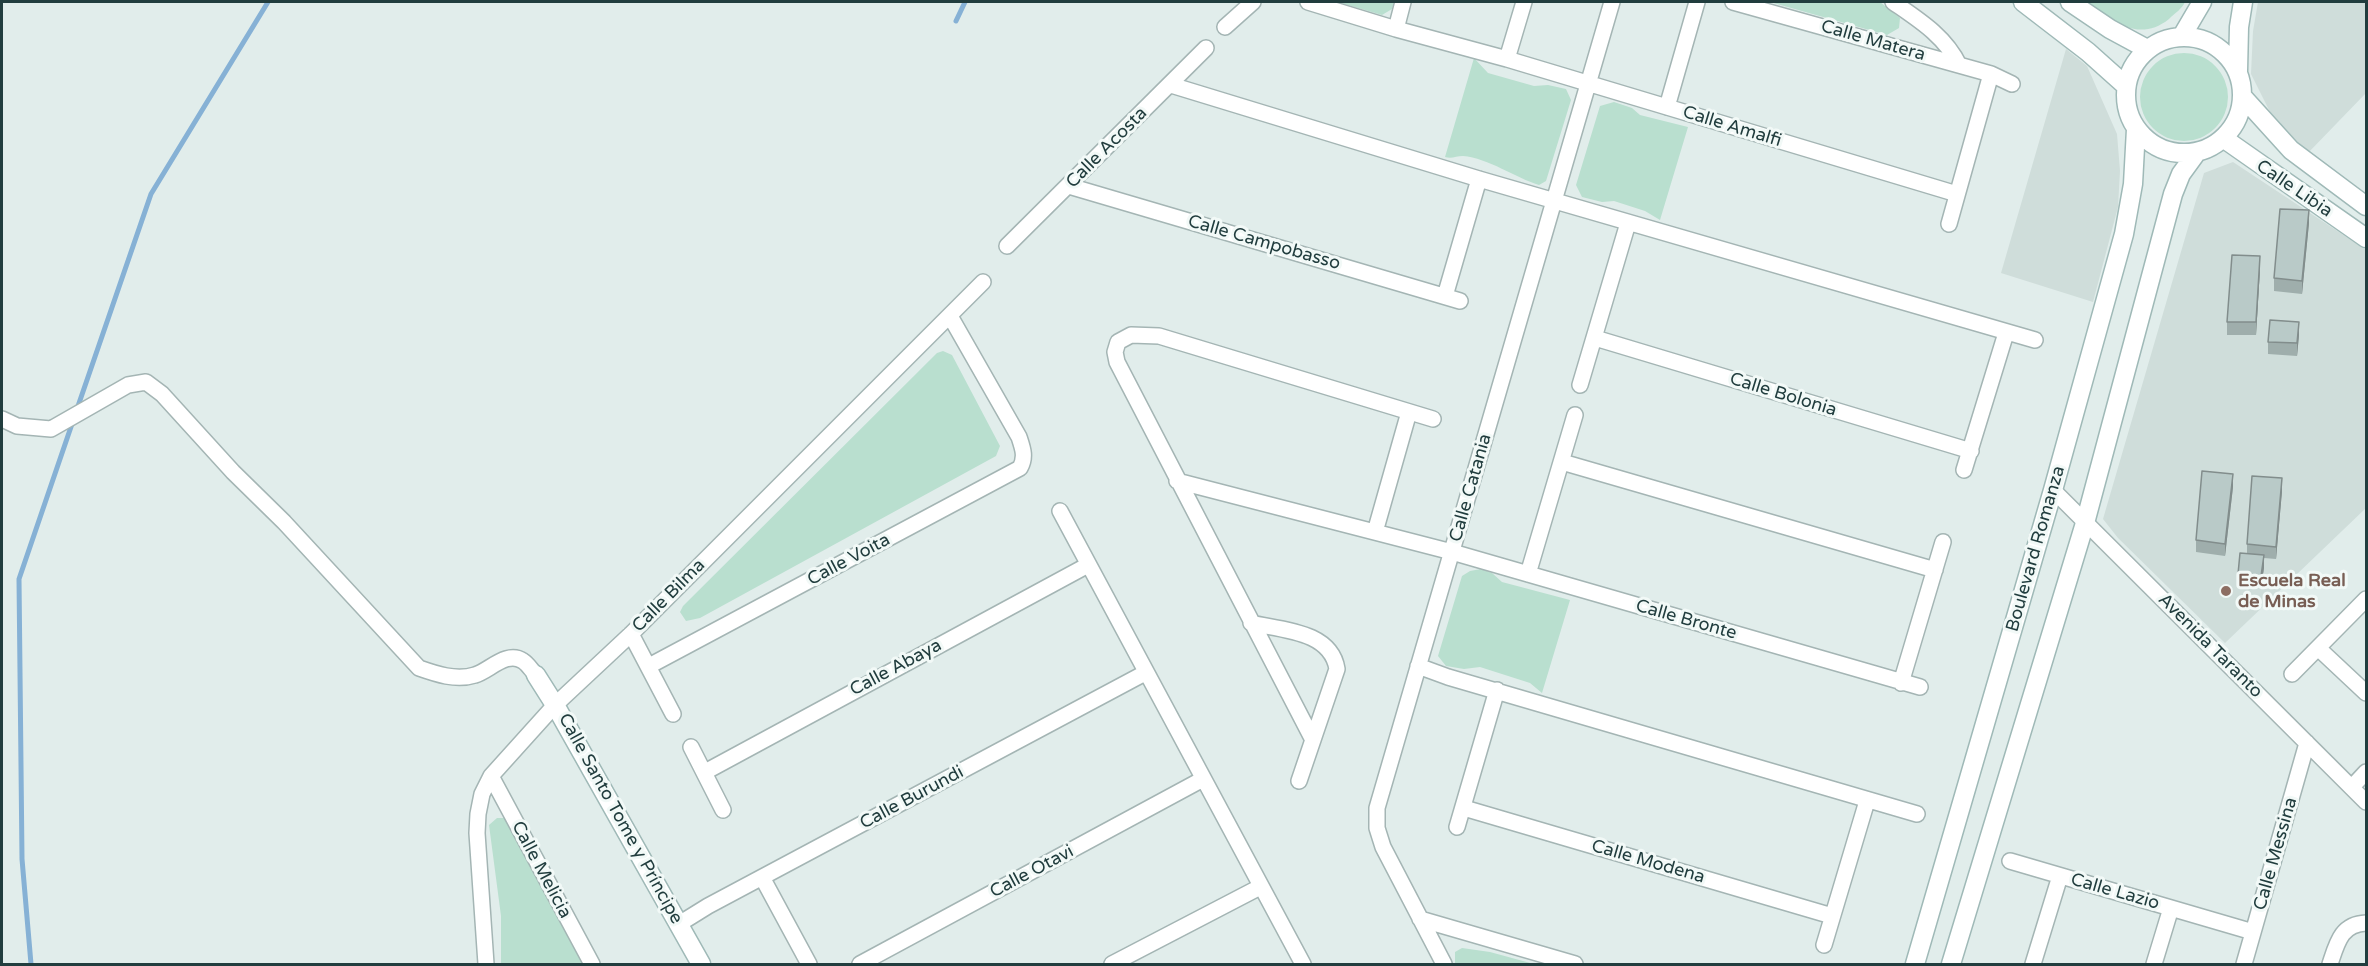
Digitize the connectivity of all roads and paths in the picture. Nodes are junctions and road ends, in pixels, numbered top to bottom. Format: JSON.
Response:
{"nodes":[{"id":1,"x":1252,"y":2,"type":"edge"},
{"id":2,"x":1308,"y":2,"type":"edge"},
{"id":3,"x":1403,"y":2,"type":"edge"},
{"id":4,"x":1524,"y":2,"type":"edge"},
{"id":5,"x":1612,"y":2,"type":"edge"},
{"id":6,"x":1697,"y":2,"type":"edge"},
{"id":7,"x":1733,"y":2,"type":"edge"},
{"id":8,"x":1893,"y":2,"type":"edge"},
{"id":9,"x":2023,"y":2,"type":"edge"},
{"id":10,"x":2070,"y":2,"type":"edge"},
{"id":11,"x":2202,"y":2,"type":"edge"},
{"id":12,"x":2242,"y":2,"type":"edge"},
{"id":13,"x":1225,"y":27,"type":"dead end"},
{"id":14,"x":1396,"y":29,"type":"junction"},
{"id":15,"x":2182,"y":36,"type":"junction"},
{"id":16,"x":1206,"y":48,"type":"dead end"},
{"id":17,"x":2147,"y":49,"type":"junction"},
{"id":18,"x":1507,"y":59,"type":"junction"},
{"id":19,"x":1959,"y":65,"type":"junction"},
{"id":20,"x":2238,"y":73,"type":"junction"},
{"id":21,"x":1991,"y":74,"type":"junction"},
{"id":22,"x":2012,"y":84,"type":"dead end"},
{"id":23,"x":1171,"y":85,"type":"junction"},
{"id":24,"x":1588,"y":85,"type":"junction"},
{"id":25,"x":2126,"y":86,"type":"junction"},
{"id":26,"x":2242,"y":96,"type":"junction"},
{"id":27,"x":1666,"y":108,"type":"junction"},
{"id":28,"x":2136,"y":129,"type":"junction"},
{"id":29,"x":2223,"y":138,"type":"junction"},
{"id":30,"x":2197,"y":152,"type":"junction"},
{"id":31,"x":1479,"y":179,"type":"junction"},
{"id":32,"x":1069,"y":186,"type":"junction"},
{"id":33,"x":1957,"y":194,"type":"junction"},
{"id":34,"x":1554,"y":200,"type":"junction"},
{"id":35,"x":2367,"y":206,"type":"edge"},
{"id":36,"x":1628,"y":223,"type":"junction"},
{"id":37,"x":1949,"y":224,"type":"dead end"},
{"id":38,"x":2367,"y":238,"type":"edge"},
{"id":39,"x":1007,"y":246,"type":"dead end"},
{"id":40,"x":983,"y":282,"type":"dead end"},
{"id":41,"x":950,"y":316,"type":"junction"},
{"id":42,"x":2006,"y":333,"type":"junction"},
{"id":43,"x":1595,"y":338,"type":"junction"},
{"id":44,"x":2035,"y":340,"type":"dead end"},
{"id":45,"x":1580,"y":386,"type":"dead end"},
{"id":46,"x":1409,"y":412,"type":"junction"},
{"id":47,"x":1575,"y":414,"type":"dead end"},
{"id":48,"x":2,"y":419,"type":"edge"},
{"id":49,"x":1433,"y":419,"type":"dead end"},
{"id":50,"x":1971,"y":452,"type":"junction"},
{"id":51,"x":1562,"y":462,"type":"junction"},
{"id":52,"x":1964,"y":470,"type":"dead end"},
{"id":53,"x":1177,"y":481,"type":"junction"},
{"id":54,"x":2053,"y":490,"type":"junction"},
{"id":55,"x":1060,"y":511,"type":"dead end"},
{"id":56,"x":2085,"y":523,"type":"junction"},
{"id":57,"x":1376,"y":532,"type":"junction"},
{"id":58,"x":1943,"y":542,"type":"dead end"},
{"id":59,"x":1452,"y":552,"type":"junction"},
{"id":60,"x":1088,"y":565,"type":"junction"},
{"id":61,"x":1935,"y":570,"type":"junction"},
{"id":62,"x":1528,"y":574,"type":"junction"},
{"id":63,"x":2367,"y":598,"type":"edge"},
{"id":64,"x":1251,"y":623,"type":"junction"},
{"id":65,"x":631,"y":634,"type":"junction"},
{"id":66,"x":2318,"y":648,"type":"junction"},
{"id":67,"x":649,"y":666,"type":"junction"},
{"id":68,"x":1418,"y":666,"type":"junction"},
{"id":69,"x":1145,"y":673,"type":"junction"},
{"id":70,"x":2292,"y":674,"type":"dead end"},
{"id":71,"x":536,"y":675,"type":"joint"},
{"id":72,"x":1901,"y":683,"type":"junction"},
{"id":73,"x":1920,"y":687,"type":"dead end"},
{"id":74,"x":1497,"y":690,"type":"junction"},
{"id":75,"x":2367,"y":693,"type":"edge"},
{"id":76,"x":555,"y":705,"type":"junction"},
{"id":77,"x":673,"y":714,"type":"dead end"},
{"id":78,"x":1313,"y":740,"type":"junction"},
{"id":79,"x":2307,"y":743,"type":"junction"},
{"id":80,"x":691,"y":747,"type":"dead end"},
{"id":81,"x":705,"y":772,"type":"junction"},
{"id":82,"x":2367,"y":772,"type":"edge"},
{"id":83,"x":491,"y":776,"type":"junction"},
{"id":84,"x":1203,"y":779,"type":"junction"},
{"id":85,"x":1299,"y":781,"type":"dead end"},
{"id":86,"x":2352,"y":787,"type":"junction"},
{"id":87,"x":1867,"y":801,"type":"junction"},
{"id":88,"x":2367,"y":802,"type":"edge"},
{"id":89,"x":1464,"y":808,"type":"junction"},
{"id":90,"x":723,"y":810,"type":"dead end"},
{"id":91,"x":1917,"y":814,"type":"dead end"},
{"id":92,"x":1457,"y":827,"type":"dead end"},
{"id":93,"x":2010,"y":861,"type":"dead end"},
{"id":94,"x":2060,"y":876,"type":"junction"},
{"id":95,"x":763,"y":879,"type":"junction"},
{"id":96,"x":1260,"y":887,"type":"junction"},
{"id":97,"x":2171,"y":908,"type":"junction"},
{"id":98,"x":1832,"y":916,"type":"junction"},
{"id":99,"x":1420,"y":919,"type":"junction"},
{"id":100,"x":2367,"y":922,"type":"edge"},
{"id":101,"x":679,"y":924,"type":"junction"},
{"id":102,"x":2253,"y":932,"type":"junction"},
{"id":103,"x":1824,"y":945,"type":"dead end"},
{"id":104,"x":486,"y":964,"type":"edge"},
{"id":105,"x":592,"y":964,"type":"edge"},
{"id":106,"x":701,"y":964,"type":"edge"},
{"id":107,"x":809,"y":964,"type":"edge"},
{"id":108,"x":861,"y":964,"type":"edge"},
{"id":109,"x":1112,"y":964,"type":"edge"},
{"id":110,"x":1303,"y":964,"type":"edge"},
{"id":111,"x":1444,"y":964,"type":"edge"},
{"id":112,"x":1575,"y":964,"type":"edge"},
{"id":113,"x":1915,"y":964,"type":"edge"},
{"id":114,"x":1951,"y":964,"type":"edge"},
{"id":115,"x":2033,"y":964,"type":"edge"},
{"id":116,"x":2154,"y":964,"type":"edge"},
{"id":117,"x":2244,"y":964,"type":"edge"},
{"id":118,"x":2330,"y":964,"type":"edge"}],
"edges":[{"from":1,"to":13,"type":"street"},
{"from":2,"to":14,"type":"street","name":"Calle Amalfi"},
{"from":3,"to":14,"type":"street"},
{"from":4,"to":18,"type":"street"},
{"from":5,"to":24,"type":"street","name":"Calle Catania"},
{"from":6,"to":27,"type":"street"},
{"from":7,"to":19,"type":"street","name":"Calle Matera"},
{"from":8,"to":19,"type":"street"},
{"from":9,"to":25,"type":"main road"},
{"from":10,"to":17,"type":"main road"},
{"from":11,"to":15,"type":"main road"},
{"from":12,"to":20,"type":"main road"},
{"from":14,"to":18,"type":"street","name":"Calle Amalfi"},
{"from":15,"to":17,"type":"main road"},
{"from":15,"to":20,"type":"main road"},
{"from":16,"to":23,"type":"street","name":"Calle Acosta"},
{"from":17,"to":25,"type":"main road"},
{"from":18,"to":24,"type":"street","name":"Calle Amalfi"},
{"from":19,"to":21,"type":"street","name":"Calle Matera"},
{"from":20,"to":26,"type":"main road"},
{"from":21,"to":22,"type":"street","name":"Calle Matera"},
{"from":21,"to":33,"type":"street"},
{"from":23,"to":31,"type":"street"},
{"from":23,"to":32,"type":"street","name":"Calle Acosta"},
{"from":24,"to":27,"type":"street","name":"Calle Amalfi"},
{"from":24,"to":34,"type":"street","name":"Calle Catania"},
{"from":25,"to":28,"type":"main road"},
{"from":26,"to":29,"type":"main road"},
{"from":26,"to":35,"type":"main road","name":"Calle Libia"},
{"from":27,"to":33,"type":"street","name":"Calle Amalfi"},
{"from":28,"to":30,"type":"main road"},
{"from":28,"to":54,"type":"main road","name":"Boulevard Romanza"},
{"from":29,"to":30,"type":"main road"},
{"from":29,"to":38,"type":"main road","name":"Calle Libia"},
{"from":30,"to":56,"type":"main road"},
{"from":31,"to":32,"type":"street","name":"Calle Campobasso"},
{"from":31,"to":34,"type":"street"},
{"from":32,"to":39,"type":"street","name":"Calle Acosta"},
{"from":33,"to":37,"type":"street"},
{"from":34,"to":36,"type":"street"},
{"from":34,"to":59,"type":"street","name":"Calle Catania"},
{"from":36,"to":42,"type":"street"},
{"from":36,"to":43,"type":"street"},
{"from":40,"to":41,"type":"street","name":"Calle Bilma"},
{"from":41,"to":65,"type":"street","name":"Calle Bilma"},
{"from":41,"to":67,"type":"street","name":"Calle Voita"},
{"from":42,"to":44,"type":"street"},
{"from":42,"to":50,"type":"street"},
{"from":43,"to":45,"type":"street"},
{"from":43,"to":50,"type":"street","name":"Calle Bolonia"},
{"from":46,"to":49,"type":"street"},
{"from":46,"to":53,"type":"street"},
{"from":46,"to":57,"type":"street"},
{"from":47,"to":51,"type":"street"},
{"from":48,"to":71,"type":"street"},
{"from":50,"to":52,"type":"street"},
{"from":51,"to":61,"type":"street"},
{"from":51,"to":62,"type":"street"},
{"from":53,"to":57,"type":"street","name":"Calle Bronte"},
{"from":53,"to":64,"type":"street"},
{"from":54,"to":56,"type":"street","name":"Avenida Taranto"},
{"from":54,"to":113,"type":"main road","name":"Boulevard Romanza"},
{"from":55,"to":60,"type":"street"},
{"from":56,"to":79,"type":"street","name":"Avenida Taranto"},
{"from":56,"to":114,"type":"main road"},
{"from":57,"to":59,"type":"street","name":"Calle Bronte"},
{"from":58,"to":61,"type":"street"},
{"from":59,"to":62,"type":"street","name":"Calle Bronte"},
{"from":59,"to":68,"type":"street","name":"Calle Catania"},
{"from":60,"to":69,"type":"street"},
{"from":60,"to":81,"type":"street","name":"Calle Abaya"},
{"from":61,"to":72,"type":"street"},
{"from":62,"to":72,"type":"street","name":"Calle Bronte"},
{"from":63,"to":66,"type":"street"},
{"from":64,"to":78,"type":"street"},
{"from":64,"to":78,"type":"street"},
{"from":65,"to":67,"type":"street"},
{"from":65,"to":76,"type":"street","name":"Calle Bilma"},
{"from":66,"to":70,"type":"street"},
{"from":66,"to":75,"type":"street"},
{"from":67,"to":77,"type":"street"},
{"from":68,"to":74,"type":"street"},
{"from":68,"to":99,"type":"street","name":"Calle Catania"},
{"from":69,"to":84,"type":"street"},
{"from":69,"to":95,"type":"street","name":"Calle Burundi"},
{"from":71,"to":76,"type":"main road","name":"Calle Santo Tome y Príncipe"},
{"from":72,"to":73,"type":"street","name":"Calle Bronte"},
{"from":74,"to":87,"type":"street"},
{"from":74,"to":89,"type":"street"},
{"from":76,"to":83,"type":"street","name":"Calle Bilma"},
{"from":76,"to":101,"type":"main road","name":"Calle Santo Tome y Príncipe"},
{"from":78,"to":85,"type":"street"},
{"from":79,"to":86,"type":"street","name":"Avenida Taranto"},
{"from":79,"to":102,"type":"street","name":"Calle Messina"},
{"from":80,"to":81,"type":"street"},
{"from":81,"to":90,"type":"street"},
{"from":82,"to":86,"type":"street"},
{"from":83,"to":104,"type":"street","name":"Calle Bilma"},
{"from":83,"to":105,"type":"street","name":"Calle Melicia"},
{"from":84,"to":96,"type":"street"},
{"from":84,"to":108,"type":"street","name":"Calle Otavi"},
{"from":86,"to":88,"type":"street","name":"Avenida Taranto"},
{"from":87,"to":91,"type":"street"},
{"from":87,"to":98,"type":"street"},
{"from":89,"to":92,"type":"street"},
{"from":89,"to":98,"type":"street","name":"Calle Modena"},
{"from":93,"to":94,"type":"street","name":"Calle Lazio"},
{"from":94,"to":97,"type":"street","name":"Calle Lazio"},
{"from":94,"to":115,"type":"street","name":"Calle Lazio"},
{"from":95,"to":101,"type":"street","name":"Calle Burundi"},
{"from":95,"to":107,"type":"street"},
{"from":96,"to":109,"type":"street"},
{"from":96,"to":110,"type":"street"},
{"from":97,"to":102,"type":"street","name":"Calle Lazio"},
{"from":97,"to":116,"type":"street","name":"Calle Lazio"},
{"from":98,"to":103,"type":"street"},
{"from":99,"to":111,"type":"street","name":"Calle Catania"},
{"from":99,"to":112,"type":"street"},
{"from":100,"to":118,"type":"street"},
{"from":101,"to":106,"type":"main road","name":"Calle Santo Tome y Príncipe"},
{"from":102,"to":117,"type":"street","name":"Calle Messina"}]}
